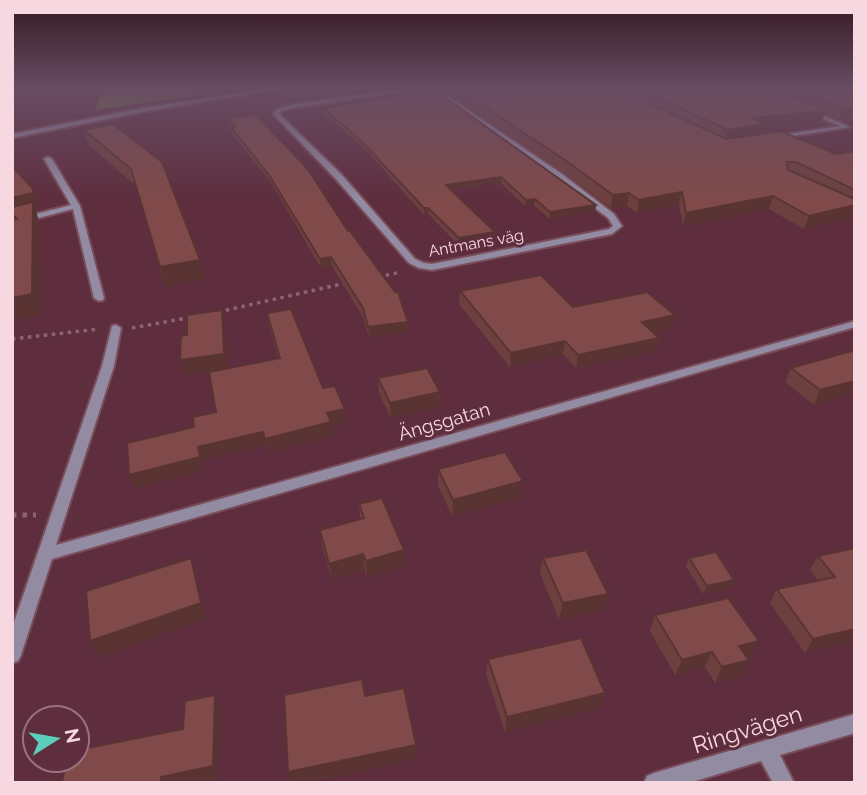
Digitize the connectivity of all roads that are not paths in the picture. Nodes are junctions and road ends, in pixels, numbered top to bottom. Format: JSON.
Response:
{"nodes":[{"id":1,"x":67,"y":125,"type":"edge"},
{"id":2,"x":287,"y":125,"type":"edge"},
{"id":3,"x":486,"y":125,"type":"edge"},
{"id":4,"x":842,"y":125,"type":"edge"},
{"id":5,"x":12,"y":136,"type":"edge"},
{"id":6,"x":769,"y":139,"type":"edge"},
{"id":7,"x":47,"y":159,"type":"dead end"},
{"id":8,"x":76,"y":206,"type":"junction"},
{"id":9,"x":12,"y":223,"type":"edge"},
{"id":10,"x":99,"y":298,"type":"dead end"},
{"id":11,"x":855,"y":324,"type":"edge"},
{"id":12,"x":116,"y":328,"type":"road end"},
{"id":13,"x":44,"y":555,"type":"junction"},
{"id":14,"x":12,"y":654,"type":"edge"},
{"id":15,"x":855,"y":723,"type":"edge"},
{"id":16,"x":766,"y":749,"type":"junction"},
{"id":17,"x":654,"y":783,"type":"edge"},
{"id":18,"x":784,"y":783,"type":"edge"}],
"edges":[{"from":1,"to":5,"type":"street"},
{"from":2,"to":3,"type":"street","name":"Antmans väg"},
{"from":4,"to":6,"type":"street"},
{"from":7,"to":8,"type":"street"},
{"from":8,"to":9,"type":"street"},
{"from":8,"to":10,"type":"street"},
{"from":11,"to":13,"type":"street","name":"Ängsgatan"},
{"from":12,"to":13,"type":"street"},
{"from":13,"to":14,"type":"street"},
{"from":15,"to":16,"type":"street","name":"Ringvägen"},
{"from":16,"to":17,"type":"street","name":"Ringvägen"},
{"from":16,"to":18,"type":"street"}]}
